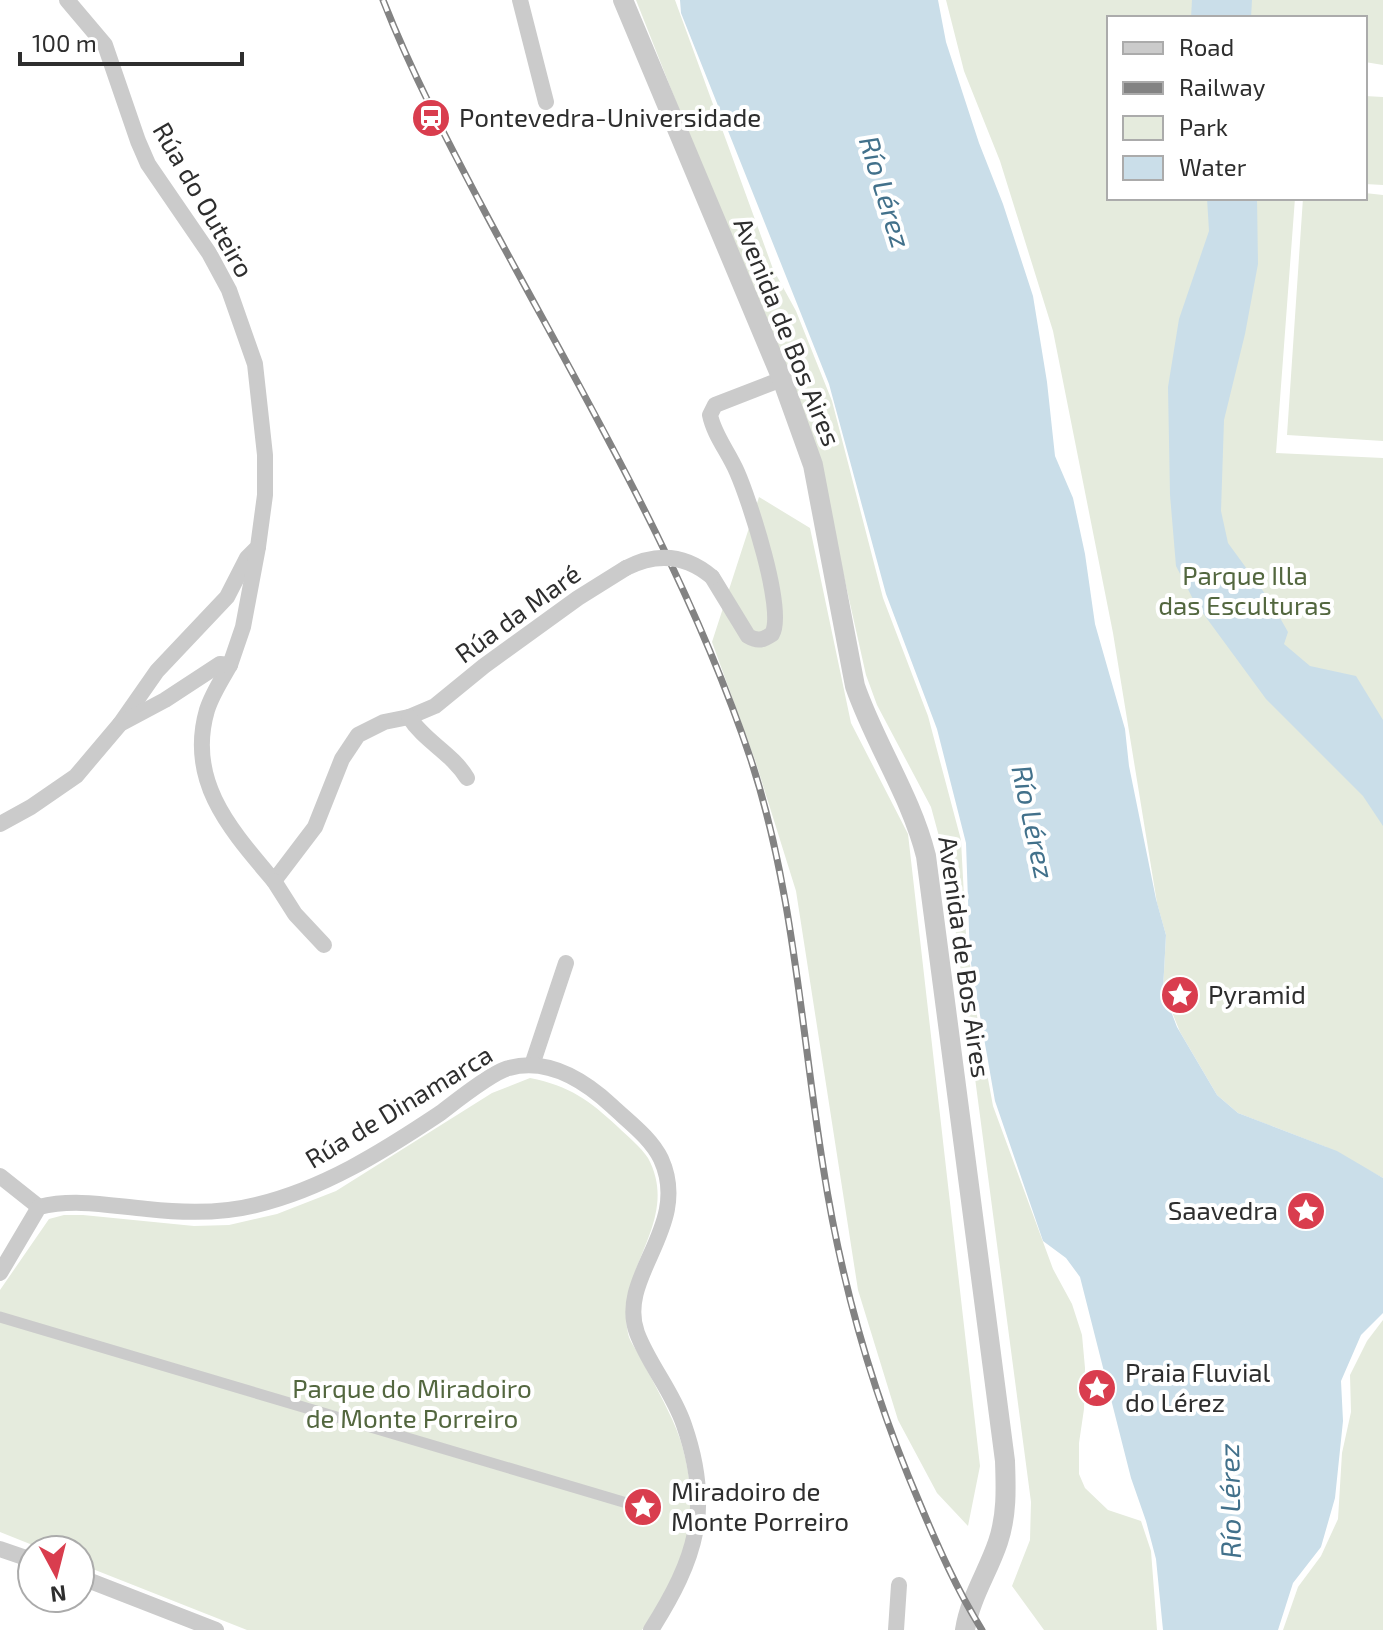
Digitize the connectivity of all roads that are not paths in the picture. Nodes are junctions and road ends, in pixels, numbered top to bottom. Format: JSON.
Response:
{"nodes":[{"id":1,"x":67,"y":0,"type":"edge"},
{"id":2,"x":520,"y":0,"type":"edge"},
{"id":3,"x":623,"y":0,"type":"edge"},
{"id":4,"x":546,"y":102,"type":"dead end"},
{"id":5,"x":782,"y":379,"type":"junction"},
{"id":6,"x":258,"y":547,"type":"junction"},
{"id":7,"x":230,"y":665,"type":"junction"},
{"id":8,"x":409,"y":717,"type":"junction"},
{"id":9,"x":120,"y":724,"type":"junction"},
{"id":10,"x":467,"y":778,"type":"dead end"},
{"id":11,"x":0,"y":824,"type":"edge"},
{"id":12,"x":274,"y":881,"type":"junction"},
{"id":13,"x":324,"y":945,"type":"dead end"},
{"id":14,"x":566,"y":963,"type":"dead end"},
{"id":15,"x":532,"y":1065,"type":"junction"},
{"id":16,"x":0,"y":1176,"type":"edge"},
{"id":17,"x":39,"y":1207,"type":"junction"},
{"id":18,"x":0,"y":1273,"type":"edge"},
{"id":19,"x":0,"y":1317,"type":"edge"},
{"id":20,"x":630,"y":1504,"type":"dead end"},
{"id":21,"x":96,"y":1583,"type":"edge"},
{"id":22,"x":899,"y":1585,"type":"dead end"},
{"id":23,"x":216,"y":1630,"type":"edge"},
{"id":24,"x":651,"y":1630,"type":"edge"},
{"id":25,"x":896,"y":1630,"type":"edge"},
{"id":26,"x":965,"y":1630,"type":"edge"}],
"edges":[{"from":1,"to":6,"type":"street","name":"Rúa do Outeiro"},
{"from":2,"to":4,"type":"street"},
{"from":3,"to":5,"type":"street","name":"Avenida de Bos Aires"},
{"from":5,"to":8,"type":"street","name":"Rúa da Maré","bridge":true},
{"from":5,"to":26,"type":"street","name":"Avenida de Bos Aires"},
{"from":6,"to":7,"type":"street"},
{"from":6,"to":9,"type":"street","name":"Rúa do Outeiro"},
{"from":7,"to":9,"type":"street"},
{"from":7,"to":12,"type":"street"},
{"from":8,"to":10,"type":"street"},
{"from":8,"to":12,"type":"street","name":"Rúa da Maré"},
{"from":9,"to":11,"type":"street"},
{"from":12,"to":13,"type":"street"},
{"from":14,"to":15,"type":"street"},
{"from":15,"to":17,"type":"street","name":"Rúa de Dinamarca"},
{"from":15,"to":24,"type":"street","name":"Rúa de Dinamarca"},
{"from":16,"to":17,"type":"street"},
{"from":17,"to":18,"type":"street"},
{"from":19,"to":20,"type":"street"},
{"from":21,"to":23,"type":"street"},
{"from":22,"to":25,"type":"street"}]}
